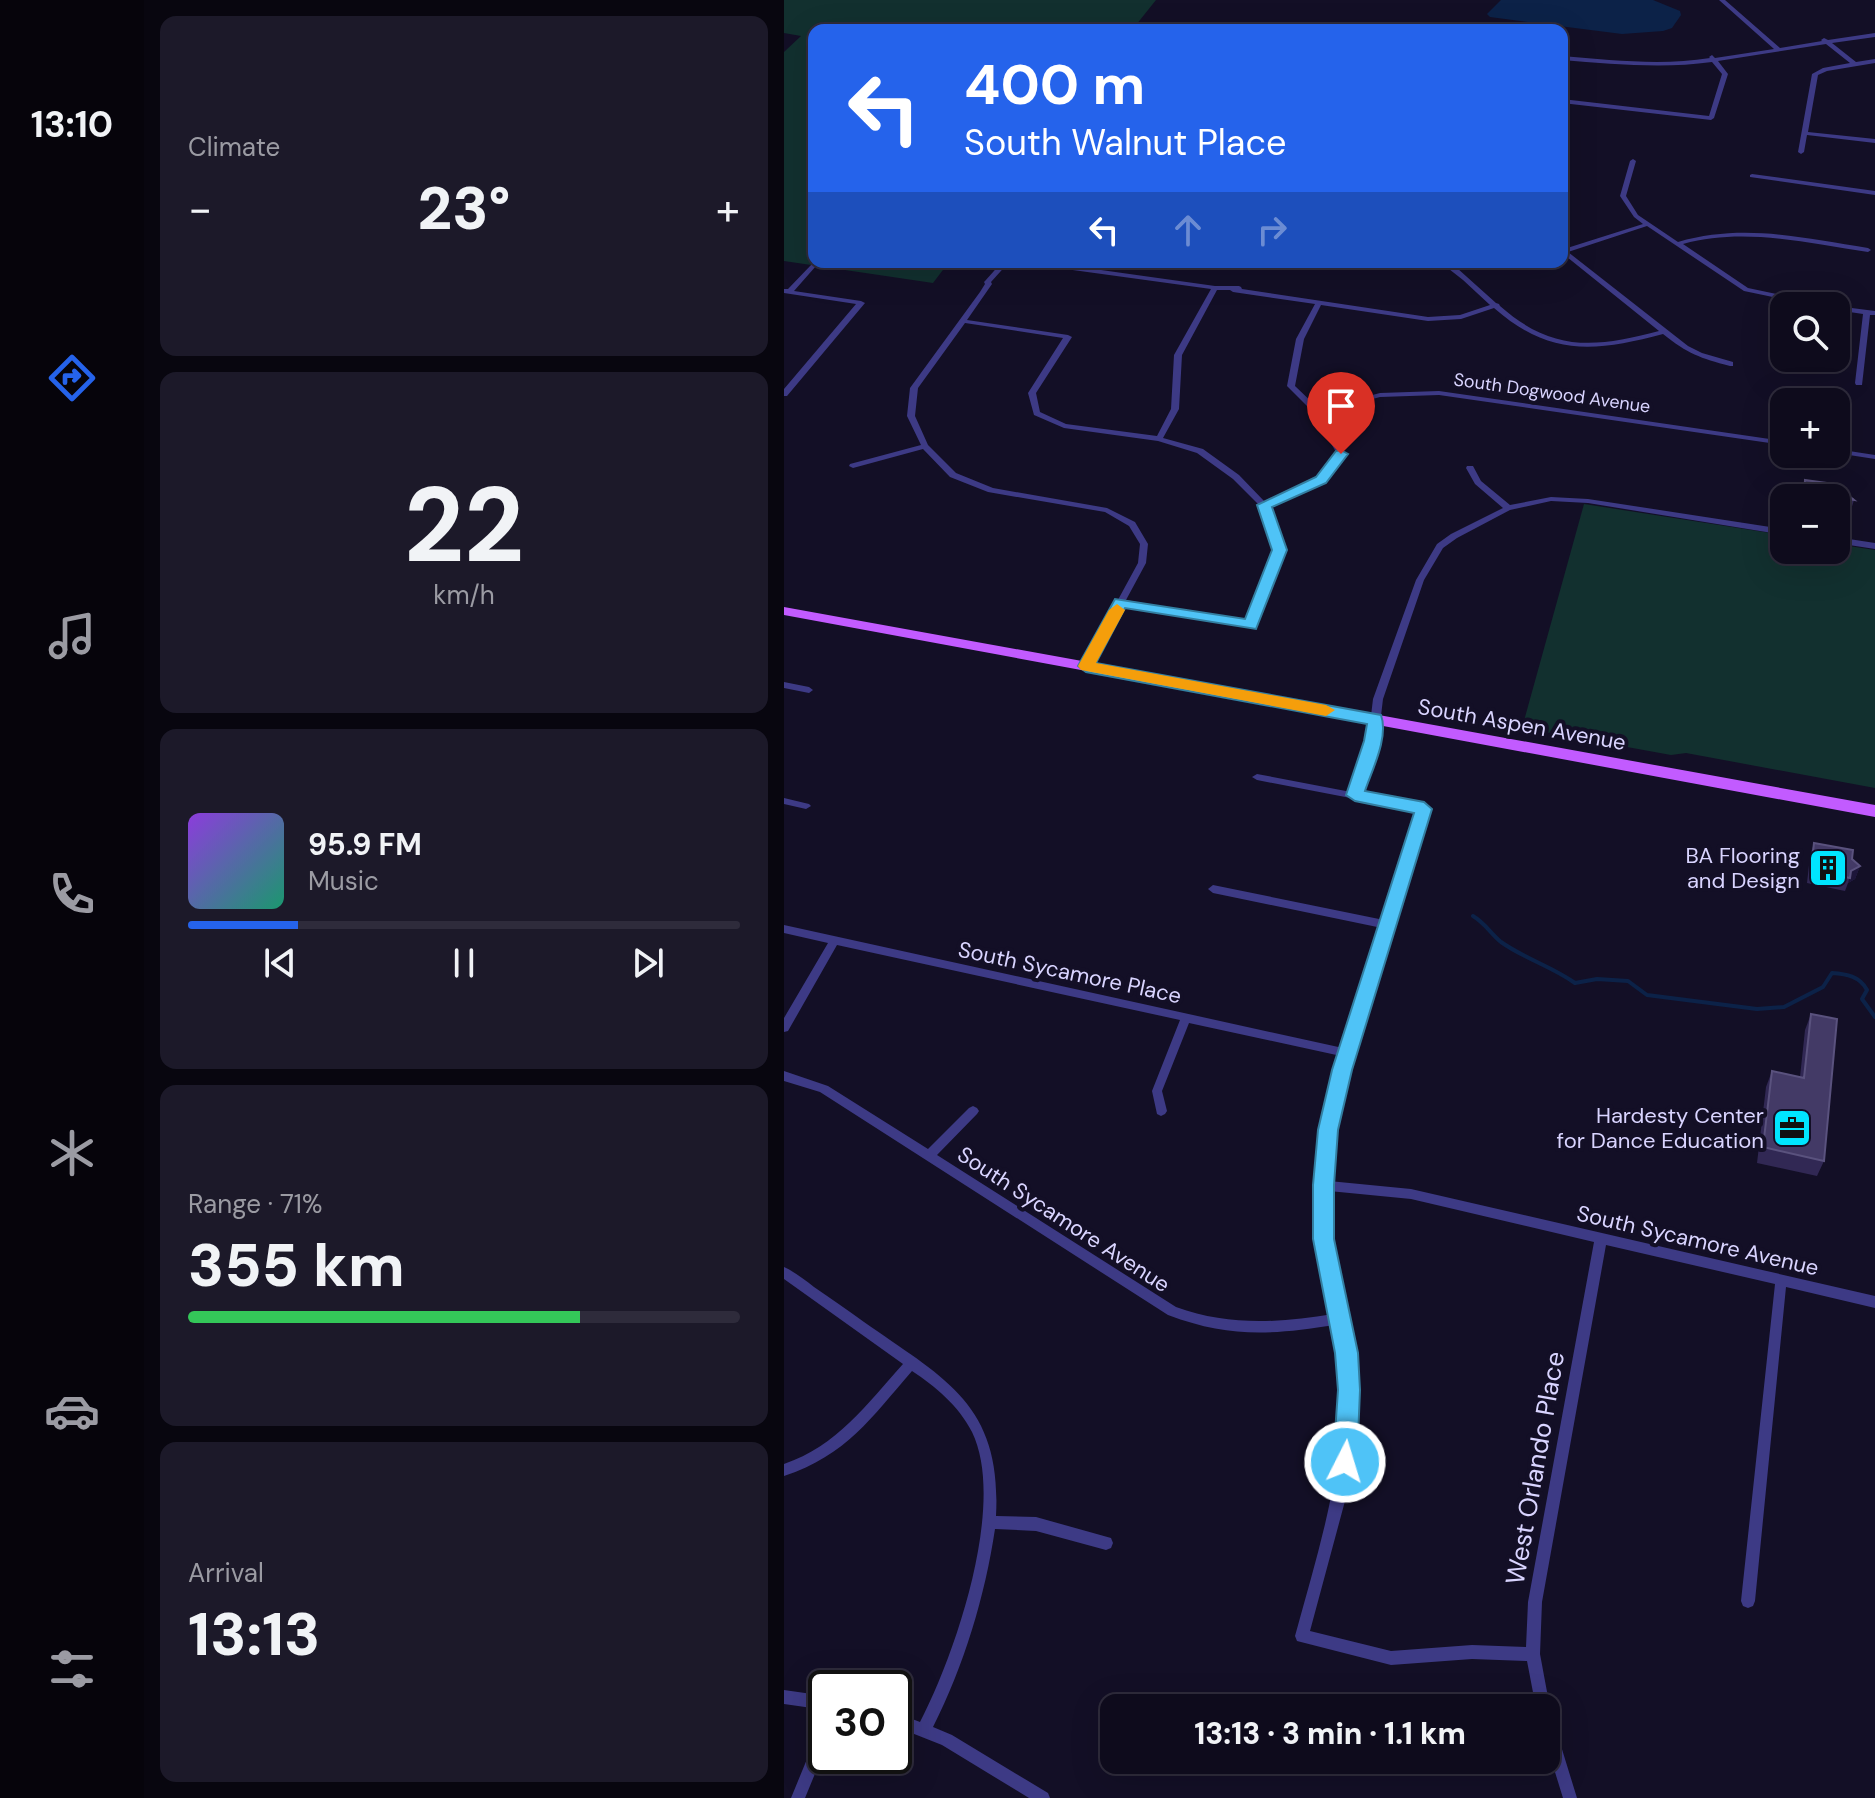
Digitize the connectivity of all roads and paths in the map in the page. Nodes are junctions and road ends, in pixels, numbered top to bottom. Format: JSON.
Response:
{"nodes":[{"id":1,"x":1722,"y":0,"type":"edge"},
{"id":2,"x":1875,"y":28,"type":"edge"},
{"id":3,"x":1875,"y":35,"type":"edge"},
{"id":4,"x":1819,"y":40,"type":"junction"},
{"id":5,"x":1827,"y":42,"type":"junction"},
{"id":6,"x":1772,"y":44,"type":"junction"},
{"id":7,"x":1779,"y":50,"type":"junction"},
{"id":8,"x":1841,"y":53,"type":"junction"},
{"id":9,"x":1832,"y":55,"type":"junction"},
{"id":10,"x":1713,"y":58,"type":"junction"},
{"id":11,"x":1568,"y":59,"type":"edge"},
{"id":12,"x":1875,"y":61,"type":"edge"},
{"id":13,"x":1854,"y":64,"type":"junction"},
{"id":14,"x":1845,"y":65,"type":"junction"},
{"id":15,"x":1568,"y":102,"type":"edge"},
{"id":16,"x":1804,"y":133,"type":"junction"},
{"id":17,"x":1875,"y":141,"type":"edge"},
{"id":18,"x":1801,"y":152,"type":"dead end"},
{"id":19,"x":1633,"y":161,"type":"dead end"},
{"id":20,"x":1752,"y":176,"type":"dead end"},
{"id":21,"x":1875,"y":193,"type":"edge"},
{"id":22,"x":1648,"y":224,"type":"junction"},
{"id":23,"x":1677,"y":244,"type":"junction"},
{"id":24,"x":1568,"y":249,"type":"edge"},
{"id":25,"x":1868,"y":250,"type":"dead end"},
{"id":26,"x":1568,"y":255,"type":"edge"},
{"id":27,"x":811,"y":268,"type":"edge"},
{"id":28,"x":1002,"y":268,"type":"edge"},
{"id":29,"x":1074,"y":268,"type":"edge"},
{"id":30,"x":1122,"y":268,"type":"edge"},
{"id":31,"x":1451,"y":268,"type":"edge"},
{"id":32,"x":1118,"y":274,"type":"junction"},
{"id":33,"x":1215,"y":288,"type":"junction"},
{"id":34,"x":786,"y":292,"type":"edge"},
{"id":35,"x":1770,"y":295,"type":"edge"},
{"id":36,"x":1319,"y":303,"type":"junction"},
{"id":37,"x":1497,"y":305,"type":"junction"},
{"id":38,"x":1850,"y":310,"type":"edge"},
{"id":39,"x":1871,"y":313,"type":"edge"},
{"id":40,"x":963,"y":321,"type":"junction"},
{"id":41,"x":1663,"y":332,"type":"junction"},
{"id":42,"x":1730,"y":364,"type":"dead end"},
{"id":43,"x":1859,"y":383,"type":"dead end"},
{"id":44,"x":784,"y":394,"type":"edge"},
{"id":45,"x":1317,"y":412,"type":"junction"},
{"id":46,"x":1159,"y":439,"type":"junction"},
{"id":47,"x":1770,"y":441,"type":"edge"},
{"id":48,"x":925,"y":446,"type":"junction"},
{"id":49,"x":1850,"y":453,"type":"edge"},
{"id":50,"x":1875,"y":457,"type":"edge"},
{"id":51,"x":853,"y":466,"type":"dead end"},
{"id":52,"x":1470,"y":468,"type":"dead end"},
{"id":53,"x":1264,"y":505,"type":"junction"},
{"id":54,"x":1508,"y":508,"type":"junction"},
{"id":55,"x":1770,"y":530,"type":"edge"},
{"id":56,"x":1850,"y":542,"type":"edge"},
{"id":57,"x":1875,"y":546,"type":"edge"},
{"id":58,"x":1121,"y":602,"type":"junction"},
{"id":59,"x":784,"y":611,"type":"edge"},
{"id":60,"x":1086,"y":666,"type":"junction"},
{"id":61,"x":784,"y":685,"type":"edge"},
{"id":62,"x":809,"y":690,"type":"dead end"},
{"id":63,"x":1375,"y":719,"type":"junction"},
{"id":64,"x":1257,"y":777,"type":"dead end"},
{"id":65,"x":1355,"y":795,"type":"junction"},
{"id":66,"x":784,"y":801,"type":"edge"},
{"id":67,"x":806,"y":806,"type":"dead end"},
{"id":68,"x":1875,"y":811,"type":"edge"},
{"id":69,"x":1213,"y":889,"type":"dead end"},
{"id":70,"x":1388,"y":925,"type":"junction"},
{"id":71,"x":784,"y":929,"type":"edge"},
{"id":72,"x":835,"y":940,"type":"junction"},
{"id":73,"x":1186,"y":1018,"type":"junction"},
{"id":74,"x":784,"y":1028,"type":"edge"},
{"id":75,"x":1347,"y":1053,"type":"junction"},
{"id":76,"x":784,"y":1076,"type":"edge"},
{"id":77,"x":973,"y":1111,"type":"dead end"},
{"id":78,"x":1161,"y":1111,"type":"dead end"},
{"id":79,"x":929,"y":1156,"type":"junction"},
{"id":80,"x":1323,"y":1185,"type":"junction"},
{"id":81,"x":1601,"y":1238,"type":"junction"},
{"id":82,"x":784,"y":1272,"type":"edge"},
{"id":83,"x":1781,"y":1280,"type":"junction"},
{"id":84,"x":1875,"y":1302,"type":"edge"},
{"id":85,"x":1341,"y":1318,"type":"junction"},
{"id":86,"x":911,"y":1363,"type":"junction"},
{"id":87,"x":784,"y":1470,"type":"edge"},
{"id":88,"x":991,"y":1522,"type":"junction"},
{"id":89,"x":1106,"y":1543,"type":"dead end"},
{"id":90,"x":1748,"y":1601,"type":"dead end"},
{"id":91,"x":1533,"y":1654,"type":"junction"},
{"id":92,"x":1540,"y":1694,"type":"edge"},
{"id":93,"x":784,"y":1697,"type":"edge"},
{"id":94,"x":808,"y":1700,"type":"edge"},
{"id":95,"x":912,"y":1725,"type":"edge"},
{"id":96,"x":924,"y":1729,"type":"junction"},
{"id":97,"x":1560,"y":1766,"type":"edge"},
{"id":98,"x":808,"y":1774,"type":"edge"},
{"id":99,"x":798,"y":1798,"type":"edge"},
{"id":100,"x":1043,"y":1798,"type":"edge"},
{"id":101,"x":1570,"y":1798,"type":"edge"}],
"edges":[{"from":1,"to":6,"type":"street"},
{"from":2,"to":4,"type":"street"},
{"from":3,"to":5,"type":"street"},
{"from":4,"to":5,"type":"street"},
{"from":4,"to":6,"type":"street"},
{"from":4,"to":7,"type":"street"},
{"from":4,"to":9,"type":"street"},
{"from":5,"to":8,"type":"street"},
{"from":6,"to":7,"type":"street"},
{"from":6,"to":10,"type":"street"},
{"from":7,"to":10,"type":"street"},
{"from":8,"to":9,"type":"street"},
{"from":8,"to":13,"type":"street"},
{"from":9,"to":14,"type":"street"},
{"from":10,"to":11,"type":"street"},
{"from":10,"to":15,"type":"street"},
{"from":12,"to":13,"type":"street"},
{"from":13,"to":14,"type":"street"},
{"from":14,"to":16,"type":"street"},
{"from":16,"to":17,"type":"street"},
{"from":16,"to":18,"type":"street"},
{"from":19,"to":22,"type":"street"},
{"from":20,"to":21,"type":"street"},
{"from":22,"to":23,"type":"street"},
{"from":22,"to":24,"type":"street"},
{"from":23,"to":25,"type":"street"},
{"from":23,"to":35,"type":"street"},
{"from":26,"to":41,"type":"street"},
{"from":27,"to":34,"type":"street"},
{"from":28,"to":40,"type":"street"},
{"from":29,"to":32,"type":"street"},
{"from":30,"to":32,"type":"street"},
{"from":31,"to":37,"type":"street"},
{"from":32,"to":33,"type":"street"},
{"from":33,"to":36,"type":"street"},
{"from":33,"to":46,"type":"street"},
{"from":34,"to":44,"type":"street"},
{"from":36,"to":37,"type":"street"},
{"from":36,"to":45,"type":"street"},
{"from":37,"to":41,"type":"street"},
{"from":38,"to":39,"type":"street"},
{"from":39,"to":43,"type":"street"},
{"from":40,"to":46,"type":"street"},
{"from":40,"to":48,"type":"street"},
{"from":41,"to":42,"type":"street"},
{"from":45,"to":47,"type":"street","name":"South Dogwood Avenue"},
{"from":45,"to":53,"type":"street"},
{"from":46,"to":53,"type":"street"},
{"from":48,"to":51,"type":"street"},
{"from":48,"to":58,"type":"street"},
{"from":49,"to":50,"type":"street"},
{"from":52,"to":54,"type":"street"},
{"from":53,"to":58,"type":"street"},
{"from":54,"to":55,"type":"street"},
{"from":54,"to":63,"type":"street"},
{"from":56,"to":57,"type":"street"},
{"from":58,"to":60,"type":"street"},
{"from":59,"to":60,"type":"main road","name":"South Aspen Avenue"},
{"from":60,"to":63,"type":"main road","name":"South Aspen Avenue"},
{"from":61,"to":62,"type":"street"},
{"from":63,"to":65,"type":"street"},
{"from":63,"to":68,"type":"main road","name":"South Aspen Avenue"},
{"from":64,"to":65,"type":"street"},
{"from":65,"to":70,"type":"street"},
{"from":66,"to":67,"type":"street"},
{"from":69,"to":70,"type":"street"},
{"from":70,"to":75,"type":"street"},
{"from":71,"to":72,"type":"street","name":"South Sycamore Place"},
{"from":72,"to":73,"type":"street","name":"South Sycamore Place"},
{"from":72,"to":74,"type":"street"},
{"from":73,"to":75,"type":"street","name":"South Sycamore Place"},
{"from":73,"to":78,"type":"street"},
{"from":75,"to":80,"type":"street"},
{"from":76,"to":79,"type":"street","name":"South Sycamore Avenue"},
{"from":77,"to":79,"type":"street"},
{"from":79,"to":85,"type":"street","name":"South Sycamore Avenue"},
{"from":80,"to":81,"type":"street","name":"South Sycamore Avenue"},
{"from":80,"to":85,"type":"street"},
{"from":81,"to":83,"type":"street","name":"South Sycamore Avenue"},
{"from":81,"to":91,"type":"street","name":"West Orlando Place"},
{"from":82,"to":86,"type":"street"},
{"from":83,"to":84,"type":"street","name":"South Sycamore Avenue"},
{"from":83,"to":90,"type":"street"},
{"from":85,"to":91,"type":"street"},
{"from":86,"to":87,"type":"street"},
{"from":86,"to":88,"type":"street"},
{"from":88,"to":89,"type":"street"},
{"from":88,"to":96,"type":"street"},
{"from":91,"to":92,"type":"street","name":"West Orlando Place"},
{"from":93,"to":94,"type":"street"},
{"from":95,"to":96,"type":"street"},
{"from":96,"to":100,"type":"street"},
{"from":97,"to":101,"type":"street"},
{"from":98,"to":99,"type":"street"}]}
